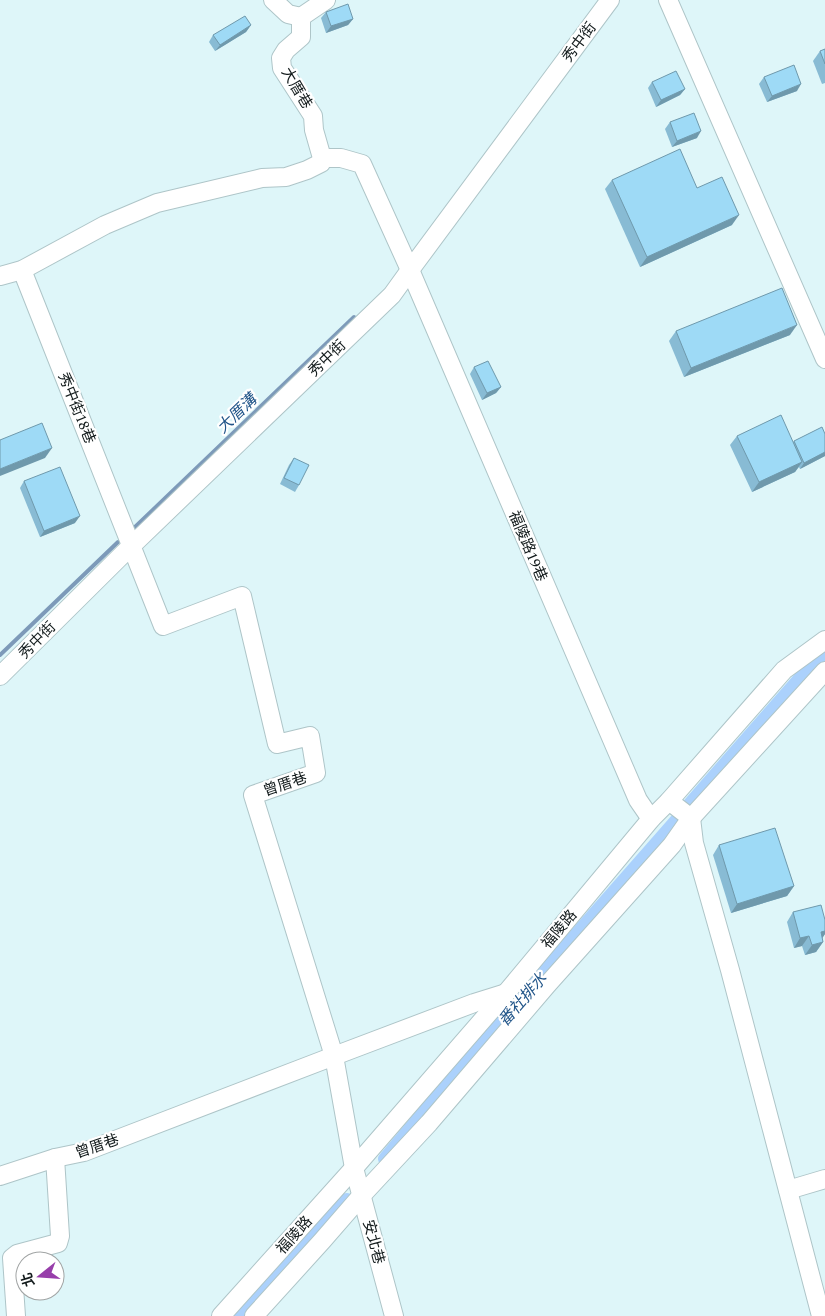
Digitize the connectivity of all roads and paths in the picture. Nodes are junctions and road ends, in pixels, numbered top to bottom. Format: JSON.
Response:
{"nodes":[{"id":1,"x":272,"y":0,"type":"edge"},
{"id":2,"x":326,"y":0,"type":"edge"},
{"id":3,"x":610,"y":0,"type":"edge"},
{"id":4,"x":668,"y":0,"type":"edge"},
{"id":5,"x":301,"y":18,"type":"junction"},
{"id":6,"x":322,"y":158,"type":"junction"},
{"id":7,"x":22,"y":270,"type":"junction"},
{"id":8,"x":410,"y":270,"type":"junction"},
{"id":9,"x":0,"y":276,"type":"edge"},
{"id":10,"x":825,"y":359,"type":"edge"},
{"id":11,"x":131,"y":546,"type":"junction"},
{"id":12,"x":825,"y":640,"type":"edge"},
{"id":13,"x":825,"y":671,"type":"edge"},
{"id":14,"x":0,"y":676,"type":"edge"},
{"id":15,"x":669,"y":801,"type":"junction"},
{"id":16,"x":691,"y":818,"type":"junction"},
{"id":17,"x":651,"y":819,"type":"junction"},
{"id":18,"x":506,"y":993,"type":"junction"},
{"id":19,"x":334,"y":1056,"type":"junction"},
{"id":20,"x":55,"y":1158,"type":"junction"},
{"id":21,"x":354,"y":1168,"type":"junction"},
{"id":22,"x":2,"y":1170,"type":"edge"},
{"id":23,"x":825,"y":1179,"type":"edge"},
{"id":24,"x":788,"y":1190,"type":"junction"},
{"id":25,"x":362,"y":1195,"type":"junction"},
{"id":26,"x":16,"y":1316,"type":"edge"},
{"id":27,"x":221,"y":1316,"type":"edge"},
{"id":28,"x":254,"y":1316,"type":"edge"},
{"id":29,"x":394,"y":1316,"type":"edge"},
{"id":30,"x":822,"y":1316,"type":"edge"}],
"edges":[{"from":1,"to":5,"type":"street"},
{"from":2,"to":5,"type":"street"},
{"from":3,"to":8,"type":"street","name":"秀中街"},
{"from":4,"to":10,"type":"street"},
{"from":5,"to":6,"type":"street","name":"大厝巷"},
{"from":6,"to":7,"type":"street"},
{"from":6,"to":8,"type":"street"},
{"from":7,"to":9,"type":"street"},
{"from":7,"to":11,"type":"street","name":"秀中街18巷"},
{"from":8,"to":11,"type":"street","name":"秀中街"},
{"from":8,"to":17,"type":"street","name":"福陵路19巷"},
{"from":11,"to":14,"type":"street","name":"秀中街"},
{"from":11,"to":19,"type":"street","name":"曾厝巷"},
{"from":12,"to":15,"type":"street","name":"福陵路"},
{"from":13,"to":16,"type":"street"},
{"from":15,"to":16,"type":"street"},
{"from":15,"to":17,"type":"street","name":"福陵路"},
{"from":16,"to":24,"type":"street"},
{"from":16,"to":25,"type":"street"},
{"from":17,"to":18,"type":"street","name":"福陵路"},
{"from":18,"to":19,"type":"street","name":"曾厝巷"},
{"from":18,"to":21,"type":"street","name":"福陵路"},
{"from":19,"to":20,"type":"street","name":"曾厝巷"},
{"from":19,"to":21,"type":"street","name":"曾厝巷"},
{"from":20,"to":22,"type":"street","name":"曾厝巷"},
{"from":20,"to":26,"type":"street","name":"曾厝巷"},
{"from":21,"to":25,"type":"street","name":"安北巷"},
{"from":21,"to":27,"type":"street","name":"福陵路"},
{"from":23,"to":24,"type":"street"},
{"from":24,"to":30,"type":"street"},
{"from":25,"to":28,"type":"street"},
{"from":25,"to":29,"type":"street","name":"安北巷"}]}
